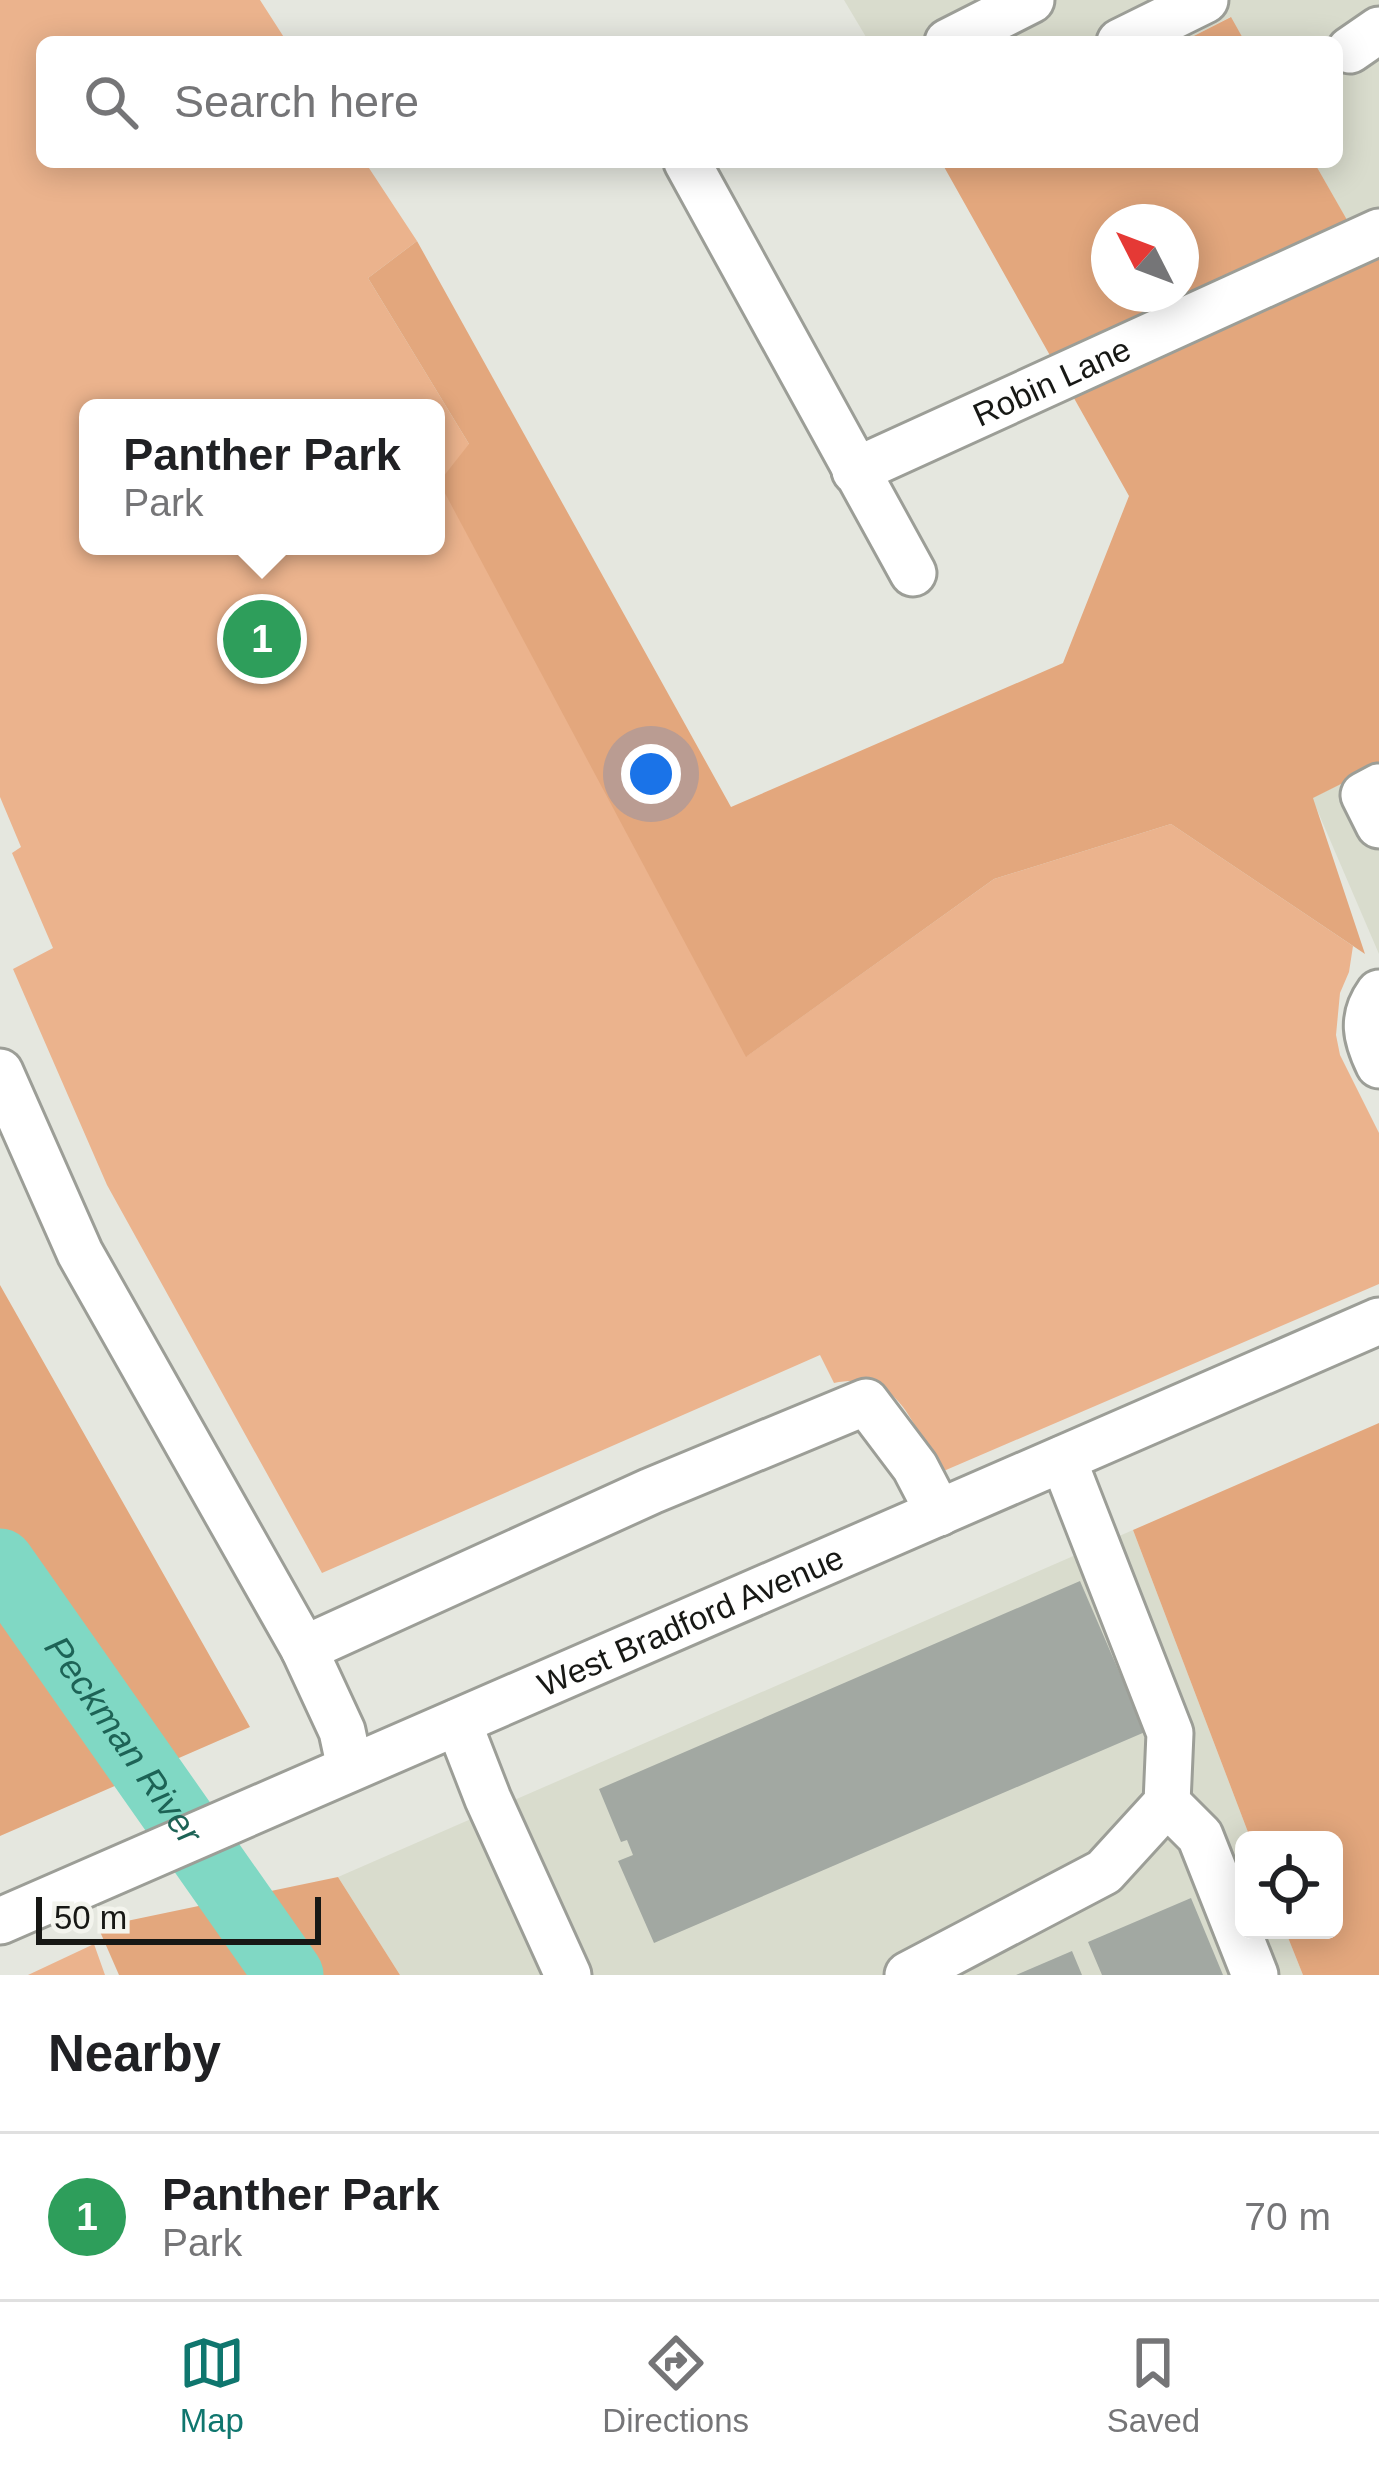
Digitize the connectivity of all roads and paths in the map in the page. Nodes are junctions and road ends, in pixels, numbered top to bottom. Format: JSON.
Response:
{"nodes":[{"id":1,"x":1031,"y":0,"type":"edge"},
{"id":2,"x":1205,"y":0,"type":"edge"},
{"id":3,"x":960,"y":36,"type":"edge"},
{"id":4,"x":1132,"y":36,"type":"edge"},
{"id":5,"x":690,"y":168,"type":"edge"},
{"id":6,"x":1379,"y":232,"type":"edge"},
{"id":7,"x":855,"y":471,"type":"junction"},
{"id":8,"x":913,"y":573,"type":"dead end"},
{"id":9,"x":1379,"y":787,"type":"edge"},
{"id":10,"x":1379,"y":825,"type":"edge"},
{"id":11,"x":1379,"y":992,"type":"edge"},
{"id":12,"x":1379,"y":1065,"type":"edge"},
{"id":13,"x":0,"y":1072,"type":"edge"},
{"id":14,"x":1379,"y":1321,"type":"edge"},
{"id":15,"x":1064,"y":1459,"type":"junction"},
{"id":16,"x":939,"y":1513,"type":"junction"},
{"id":17,"x":304,"y":1649,"type":"junction"},
{"id":18,"x":458,"y":1722,"type":"junction"},
{"id":19,"x":350,"y":1768,"type":"junction"},
{"id":20,"x":1166,"y":1803,"type":"junction"},
{"id":21,"x":0,"y":1921,"type":"edge"},
{"id":22,"x":920,"y":1972,"type":"edge"},
{"id":23,"x":568,"y":1975,"type":"edge"},
{"id":24,"x":1255,"y":1975,"type":"edge"}],
"edges":[{"from":1,"to":3,"type":"street"},
{"from":2,"to":4,"type":"street"},
{"from":5,"to":7,"type":"street"},
{"from":6,"to":7,"type":"street","name":"Robin Lane"},
{"from":7,"to":8,"type":"street"},
{"from":9,"to":10,"type":"street"},
{"from":11,"to":12,"type":"street"},
{"from":13,"to":17,"type":"street"},
{"from":14,"to":15,"type":"street","name":"West Bradford Avenue"},
{"from":15,"to":16,"type":"street","name":"West Bradford Avenue"},
{"from":15,"to":20,"type":"street"},
{"from":16,"to":17,"type":"street"},
{"from":16,"to":18,"type":"street","name":"West Bradford Avenue"},
{"from":17,"to":19,"type":"street"},
{"from":18,"to":19,"type":"street","name":"West Bradford Avenue"},
{"from":18,"to":23,"type":"street"},
{"from":19,"to":21,"type":"street","name":"West Bradford Avenue"},
{"from":20,"to":22,"type":"street"},
{"from":20,"to":24,"type":"street"}]}
